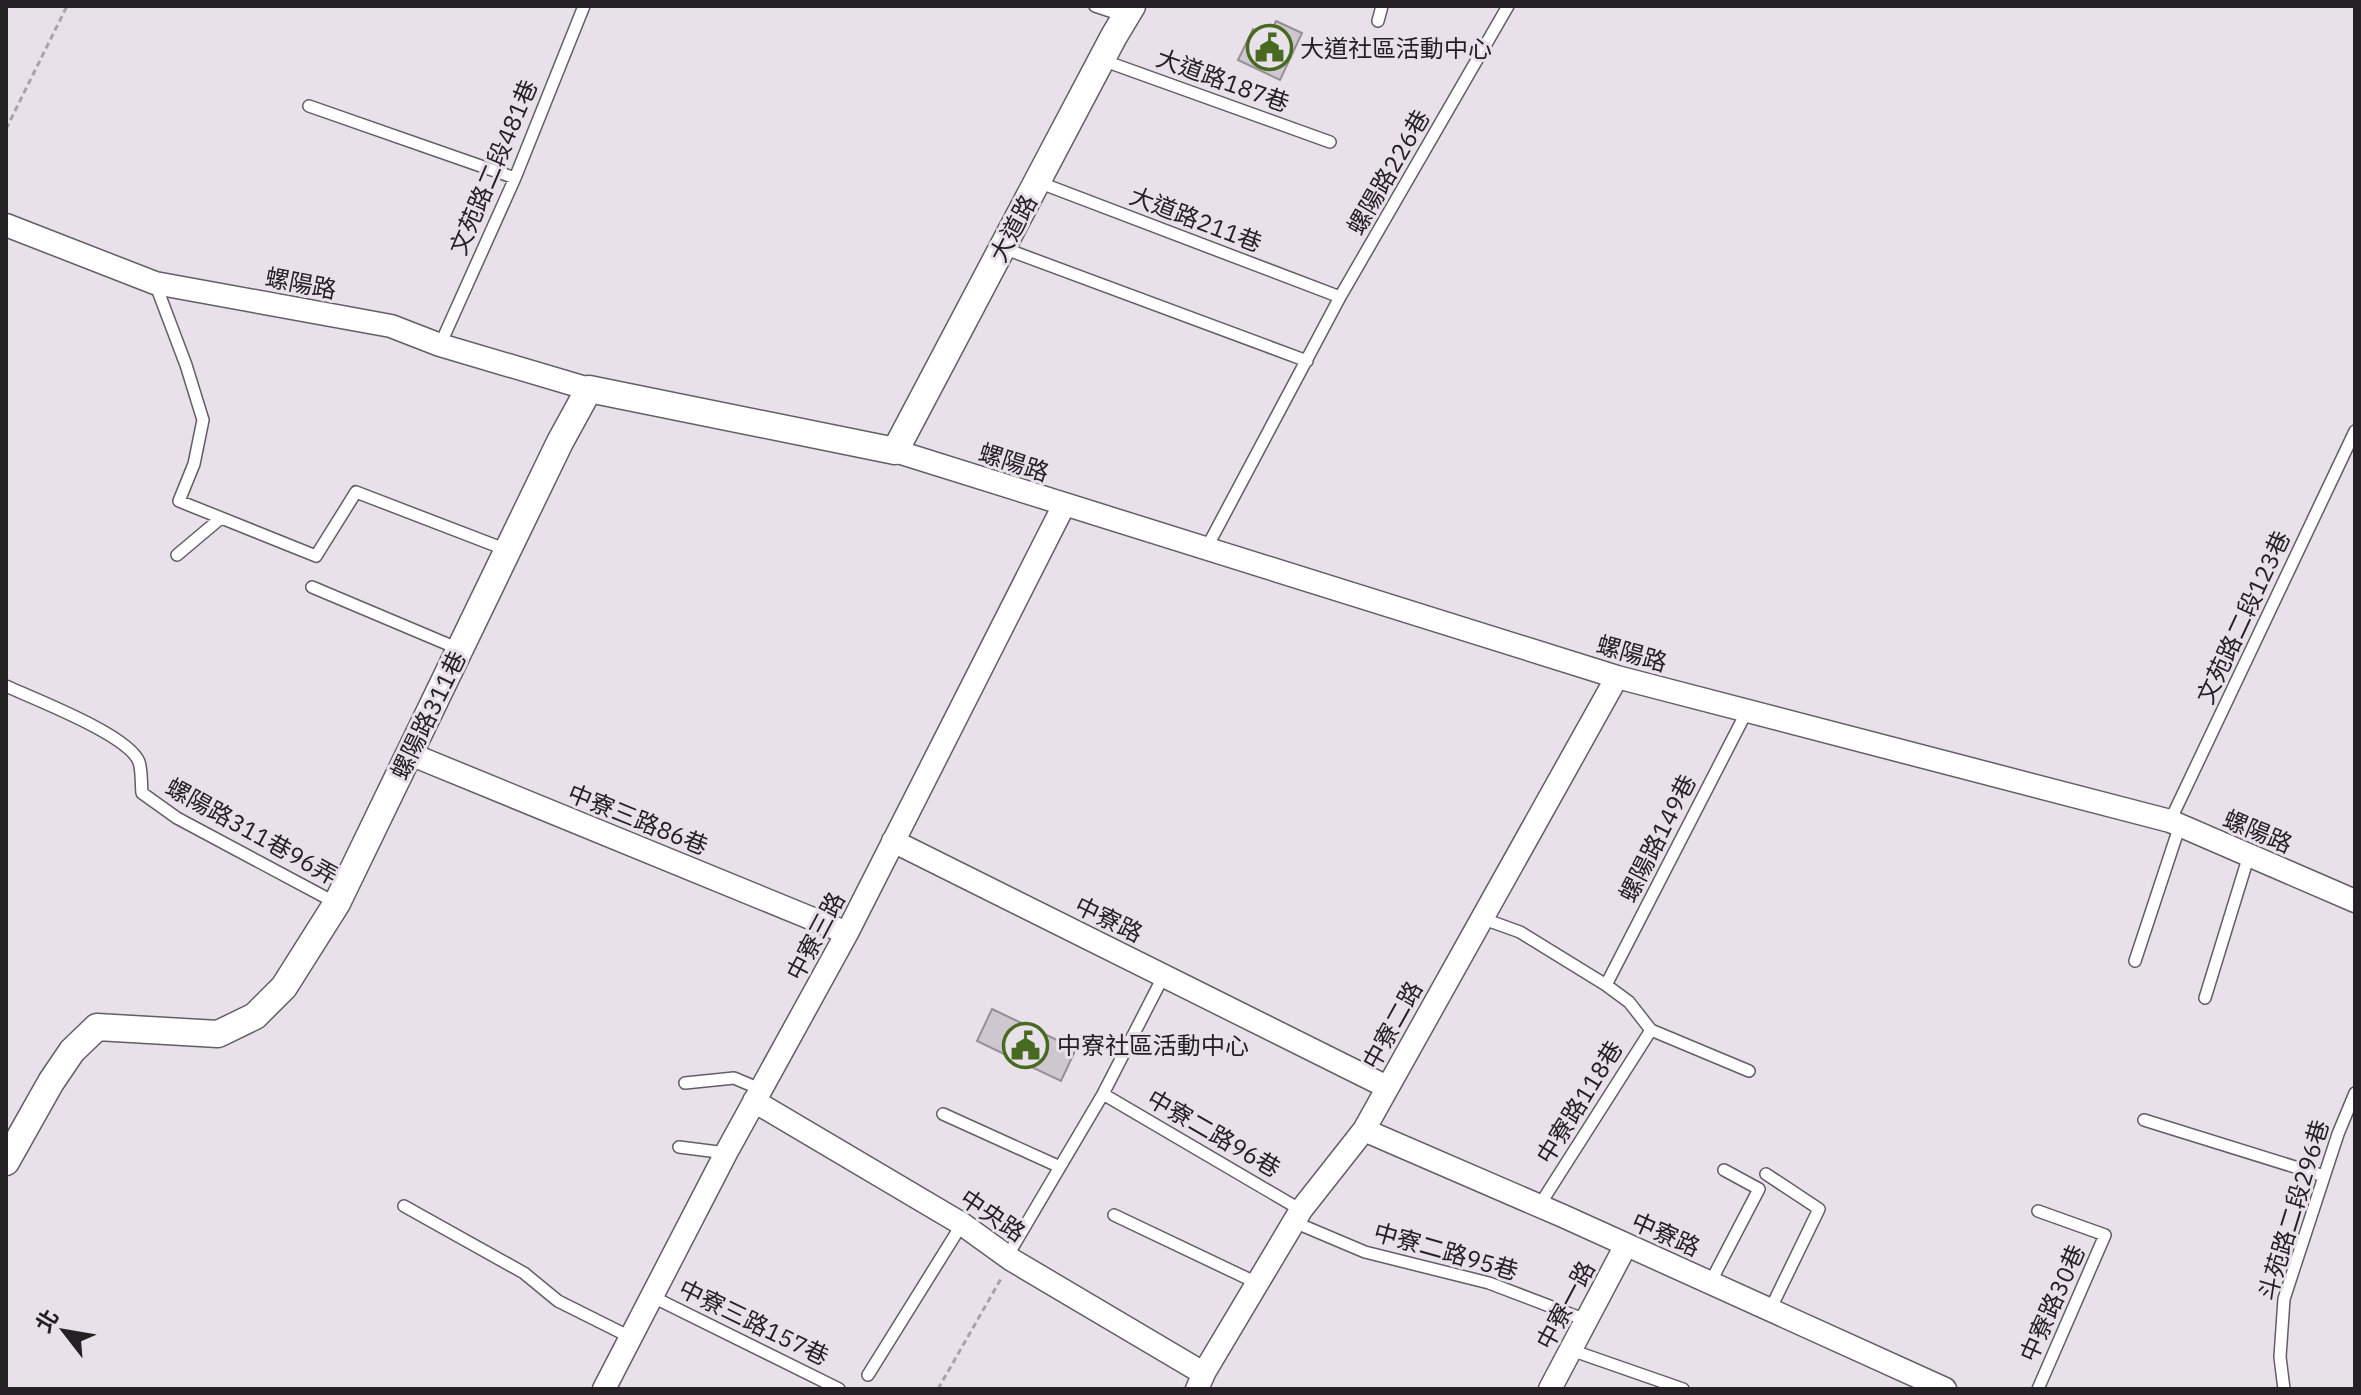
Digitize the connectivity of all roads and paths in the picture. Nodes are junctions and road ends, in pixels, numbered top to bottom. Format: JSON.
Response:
{"nodes":[{"id":1,"x":67,"y":6,"type":"edge"},
{"id":2,"x":584,"y":6,"type":"edge"},
{"id":3,"x":1095,"y":6,"type":"edge"},
{"id":4,"x":1382,"y":6,"type":"edge"},
{"id":5,"x":1508,"y":6,"type":"edge"},
{"id":6,"x":1129,"y":11,"type":"edge"},
{"id":7,"x":1378,"y":21,"type":"dead end"},
{"id":8,"x":1101,"y":60,"type":"junction"},
{"id":9,"x":309,"y":106,"type":"dead end"},
{"id":10,"x":6,"y":129,"type":"edge"},
{"id":11,"x":1330,"y":142,"type":"dead end"},
{"id":12,"x":515,"y":178,"type":"junction"},
{"id":13,"x":1037,"y":181,"type":"junction"},
{"id":14,"x":6,"y":225,"type":"edge"},
{"id":15,"x":1002,"y":248,"type":"junction"},
{"id":16,"x":155,"y":283,"type":"junction"},
{"id":17,"x":1340,"y":297,"type":"junction"},
{"id":18,"x":440,"y":345,"type":"junction"},
{"id":19,"x":1307,"y":361,"type":"junction"},
{"id":20,"x":589,"y":389,"type":"junction"},
{"id":21,"x":2355,"y":431,"type":"edge"},
{"id":22,"x":895,"y":451,"type":"junction"},
{"id":23,"x":1064,"y":505,"type":"junction"},
{"id":24,"x":221,"y":518,"type":"junction"},
{"id":25,"x":1206,"y":549,"type":"junction"},
{"id":26,"x":508,"y":550,"type":"junction"},
{"id":27,"x":177,"y":555,"type":"dead end"},
{"id":28,"x":312,"y":587,"type":"dead end"},
{"id":29,"x":460,"y":649,"type":"junction"},
{"id":30,"x":1617,"y":677,"type":"junction"},
{"id":31,"x":6,"y":686,"type":"edge"},
{"id":32,"x":1747,"y":711,"type":"junction"},
{"id":33,"x":410,"y":754,"type":"junction"},
{"id":34,"x":2175,"y":823,"type":"junction"},
{"id":35,"x":893,"y":841,"type":"junction"},
{"id":36,"x":2249,"y":855,"type":"junction"},
{"id":37,"x":2355,"y":901,"type":"edge"},
{"id":38,"x":337,"y":903,"type":"junction"},
{"id":39,"x":1481,"y":918,"type":"junction"},
{"id":40,"x":847,"y":933,"type":"junction"},
{"id":41,"x":2135,"y":961,"type":"dead end"},
{"id":42,"x":1164,"y":975,"type":"junction"},
{"id":43,"x":1606,"y":985,"type":"junction"},
{"id":44,"x":2205,"y":998,"type":"dead end"},
{"id":45,"x":1651,"y":1030,"type":"junction"},
{"id":46,"x":1749,"y":1071,"type":"dead end"},
{"id":47,"x":685,"y":1083,"type":"dead end"},
{"id":48,"x":1387,"y":1087,"type":"junction"},
{"id":49,"x":2355,"y":1093,"type":"edge"},
{"id":50,"x":1103,"y":1094,"type":"junction"},
{"id":51,"x":757,"y":1095,"type":"junction"},
{"id":52,"x":943,"y":1114,"type":"dead end"},
{"id":53,"x":2144,"y":1120,"type":"dead end"},
{"id":54,"x":1364,"y":1130,"type":"junction"},
{"id":55,"x":679,"y":1147,"type":"dead end"},
{"id":56,"x":726,"y":1153,"type":"junction"},
{"id":57,"x":6,"y":1162,"type":"edge"},
{"id":58,"x":1060,"y":1167,"type":"junction"},
{"id":59,"x":1724,"y":1170,"type":"dead end"},
{"id":60,"x":1766,"y":1174,"type":"dead end"},
{"id":61,"x":2324,"y":1176,"type":"junction"},
{"id":62,"x":404,"y":1206,"type":"dead end"},
{"id":63,"x":1539,"y":1206,"type":"junction"},
{"id":64,"x":2038,"y":1211,"type":"dead end"},
{"id":65,"x":1114,"y":1215,"type":"dead end"},
{"id":66,"x":1298,"y":1216,"type":"junction"},
{"id":67,"x":962,"y":1224,"type":"junction"},
{"id":68,"x":1626,"y":1245,"type":"junction"},
{"id":69,"x":1010,"y":1258,"type":"junction"},
{"id":70,"x":1257,"y":1283,"type":"junction"},
{"id":71,"x":1710,"y":1283,"type":"junction"},
{"id":72,"x":651,"y":1296,"type":"junction"},
{"id":73,"x":1770,"y":1310,"type":"junction"},
{"id":74,"x":1586,"y":1320,"type":"junction"},
{"id":75,"x":630,"y":1337,"type":"junction"},
{"id":76,"x":1571,"y":1350,"type":"junction"},
{"id":77,"x":868,"y":1375,"type":"dead end"},
{"id":78,"x":1200,"y":1381,"type":"edge"},
{"id":79,"x":604,"y":1389,"type":"edge"},
{"id":80,"x":839,"y":1389,"type":"edge"},
{"id":81,"x":938,"y":1389,"type":"edge"},
{"id":82,"x":1550,"y":1389,"type":"edge"},
{"id":83,"x":1683,"y":1389,"type":"edge"},
{"id":84,"x":1945,"y":1389,"type":"edge"},
{"id":85,"x":2038,"y":1389,"type":"edge"},
{"id":86,"x":2284,"y":1389,"type":"edge"}],
"edges":[{"from":1,"to":10,"type":"path"},
{"from":2,"to":12,"type":"lane","name":"文苑路二段481巷"},
{"from":3,"to":6,"type":"lane"},
{"from":4,"to":7,"type":"lane"},
{"from":5,"to":17,"type":"lane","name":"螺陽路226巷"},
{"from":6,"to":8,"type":"street","name":"大道路"},
{"from":8,"to":11,"type":"lane","name":"大道路187巷"},
{"from":8,"to":13,"type":"street","name":"大道路"},
{"from":9,"to":12,"type":"lane"},
{"from":12,"to":18,"type":"lane","name":"文苑路二段481巷"},
{"from":13,"to":15,"type":"street","name":"大道路"},
{"from":13,"to":17,"type":"lane","name":"大道路211巷"},
{"from":14,"to":16,"type":"street","name":"螺陽路"},
{"from":15,"to":19,"type":"lane"},
{"from":15,"to":22,"type":"street","name":"大道路"},
{"from":16,"to":18,"type":"street","name":"螺陽路"},
{"from":16,"to":24,"type":"lane"},
{"from":17,"to":19,"type":"lane","name":"螺陽路226巷"},
{"from":18,"to":20,"type":"street","name":"螺陽路"},
{"from":19,"to":25,"type":"lane","name":"螺陽路226巷"},
{"from":20,"to":22,"type":"street"},
{"from":20,"to":26,"type":"street","name":"螺陽路311巷"},
{"from":21,"to":34,"type":"lane","name":"文苑路二段123巷"},
{"from":22,"to":23,"type":"street","name":"螺陽路"},
{"from":23,"to":25,"type":"street","name":"螺陽路"},
{"from":23,"to":35,"type":"street","name":"中寮三路"},
{"from":24,"to":26,"type":"lane"},
{"from":24,"to":27,"type":"lane"},
{"from":25,"to":30,"type":"street","name":"螺陽路"},
{"from":26,"to":29,"type":"street","name":"螺陽路311巷"},
{"from":28,"to":29,"type":"lane"},
{"from":29,"to":33,"type":"street","name":"螺陽路311巷"},
{"from":30,"to":32,"type":"street","name":"螺陽路"},
{"from":30,"to":39,"type":"street","name":"中寮二路"},
{"from":31,"to":38,"type":"lane","name":"螺陽路311巷96弄"},
{"from":32,"to":34,"type":"street","name":"螺陽路"},
{"from":32,"to":43,"type":"lane","name":"螺陽路149巷"},
{"from":33,"to":38,"type":"street","name":"螺陽路311巷"},
{"from":33,"to":40,"type":"street","name":"中寮三路86巷"},
{"from":34,"to":36,"type":"street","name":"螺陽路"},
{"from":34,"to":41,"type":"lane","name":"文苑路二段123巷"},
{"from":35,"to":40,"type":"street","name":"中寮三路"},
{"from":35,"to":42,"type":"street","name":"中寮路"},
{"from":36,"to":37,"type":"street","name":"螺陽路"},
{"from":36,"to":44,"type":"lane"},
{"from":38,"to":57,"type":"street","name":"螺陽路311巷"},
{"from":39,"to":43,"type":"lane"},
{"from":39,"to":48,"type":"street","name":"中寮二路"},
{"from":40,"to":51,"type":"street","name":"中寮三路"},
{"from":42,"to":48,"type":"street","name":"中寮路"},
{"from":42,"to":50,"type":"lane"},
{"from":43,"to":45,"type":"lane"},
{"from":45,"to":46,"type":"lane","name":"中寮路118巷"},
{"from":45,"to":63,"type":"lane","name":"中寮路118巷"},
{"from":47,"to":51,"type":"lane"},
{"from":48,"to":54,"type":"street","name":"中寮二路"},
{"from":49,"to":61,"type":"lane","name":"斗苑路二段296巷"},
{"from":50,"to":58,"type":"lane"},
{"from":50,"to":66,"type":"lane","name":"中寮二路96巷"},
{"from":51,"to":56,"type":"street","name":"中寮三路"},
{"from":51,"to":67,"type":"street","name":"中央路"},
{"from":52,"to":58,"type":"lane"},
{"from":53,"to":61,"type":"lane"},
{"from":54,"to":63,"type":"street","name":"中寮路"},
{"from":54,"to":66,"type":"street","name":"中寮二路"},
{"from":55,"to":56,"type":"lane"},
{"from":56,"to":72,"type":"street","name":"中寮三路"},
{"from":58,"to":69,"type":"lane"},
{"from":59,"to":71,"type":"lane"},
{"from":60,"to":73,"type":"lane"},
{"from":61,"to":86,"type":"lane","name":"斗苑路二段296巷"},
{"from":62,"to":75,"type":"lane"},
{"from":63,"to":68,"type":"street","name":"中寮路"},
{"from":64,"to":85,"type":"lane","name":"中寮路30巷"},
{"from":65,"to":70,"type":"lane"},
{"from":66,"to":70,"type":"street","name":"中寮二路"},
{"from":66,"to":74,"type":"lane","name":"中寮二路95巷"},
{"from":67,"to":69,"type":"street","name":"中央路"},
{"from":67,"to":77,"type":"lane"},
{"from":68,"to":71,"type":"street","name":"中寮路"},
{"from":68,"to":74,"type":"street","name":"中寮一路"},
{"from":69,"to":78,"type":"street","name":"中央路"},
{"from":69,"to":81,"type":"path"},
{"from":70,"to":78,"type":"street","name":"中寮二路"},
{"from":71,"to":73,"type":"street","name":"中寮路"},
{"from":72,"to":75,"type":"street","name":"中寮三路"},
{"from":72,"to":80,"type":"lane","name":"中寮三路157巷"},
{"from":73,"to":84,"type":"street","name":"中寮路"},
{"from":74,"to":76,"type":"street","name":"中寮一路"},
{"from":75,"to":79,"type":"street","name":"中寮三路"},
{"from":76,"to":82,"type":"street","name":"中寮一路"},
{"from":76,"to":83,"type":"lane"}]}
